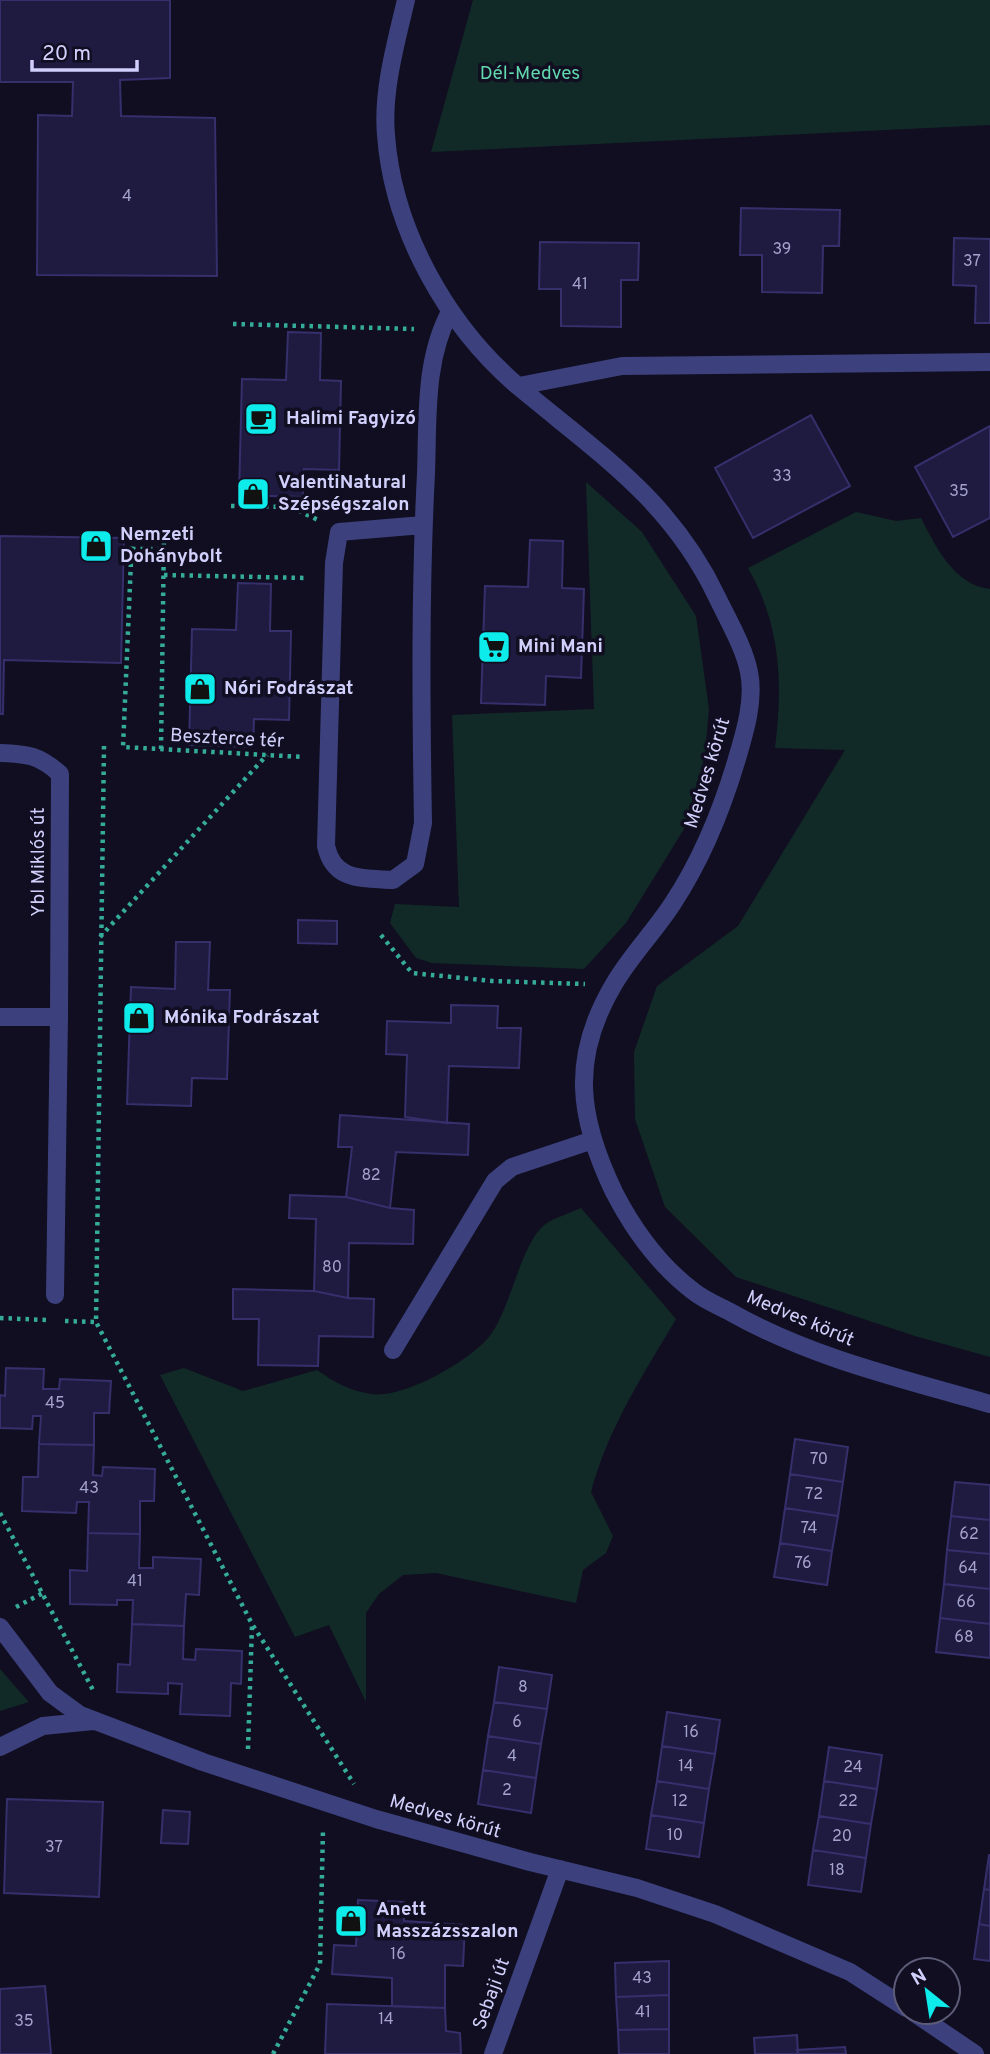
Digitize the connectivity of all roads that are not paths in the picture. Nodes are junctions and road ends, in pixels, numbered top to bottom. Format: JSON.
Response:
{"nodes":[{"id":1,"x":406,"y":0,"type":"edge"},
{"id":2,"x":450,"y":312,"type":"junction"},
{"id":3,"x":990,"y":362,"type":"edge"},
{"id":4,"x":519,"y":386,"type":"junction"},
{"id":5,"x":423,"y":525,"type":"junction"},
{"id":6,"x":0,"y":753,"type":"edge"},
{"id":7,"x":0,"y":1017,"type":"edge"},
{"id":8,"x":59,"y":1017,"type":"junction"},
{"id":9,"x":593,"y":1140,"type":"junction"},
{"id":10,"x":55,"y":1295,"type":"dead end"},
{"id":11,"x":393,"y":1350,"type":"dead end"},
{"id":12,"x":990,"y":1404,"type":"edge"},
{"id":13,"x":0,"y":1627,"type":"edge"},
{"id":14,"x":94,"y":1721,"type":"junction"},
{"id":15,"x":0,"y":1747,"type":"edge"},
{"id":16,"x":560,"y":1870,"type":"junction"},
{"id":17,"x":892,"y":1999,"type":"edge"},
{"id":18,"x":934,"y":2026,"type":"edge"},
{"id":19,"x":493,"y":2054,"type":"edge"},
{"id":20,"x":975,"y":2054,"type":"edge"}],
"edges":[{"from":1,"to":2,"type":"street","name":"Medves körút"},
{"from":2,"to":4,"type":"street","name":"Medves körút"},
{"from":2,"to":5,"type":"street"},
{"from":3,"to":4,"type":"street"},
{"from":4,"to":9,"type":"street","name":"Medves körút"},
{"from":5,"to":5,"type":"street"},
{"from":6,"to":8,"type":"street","name":"Ybl Miklós út"},
{"from":7,"to":8,"type":"street"},
{"from":8,"to":10,"type":"street","name":"Ybl Miklós út"},
{"from":9,"to":11,"type":"street"},
{"from":9,"to":12,"type":"street","name":"Medves körút"},
{"from":13,"to":14,"type":"street","name":"Medves körút"},
{"from":14,"to":15,"type":"street"},
{"from":14,"to":16,"type":"street","name":"Medves körút"},
{"from":16,"to":17,"type":"street","name":"Medves körút"},
{"from":16,"to":19,"type":"street","name":"Sebaji út"},
{"from":18,"to":20,"type":"street"}]}
